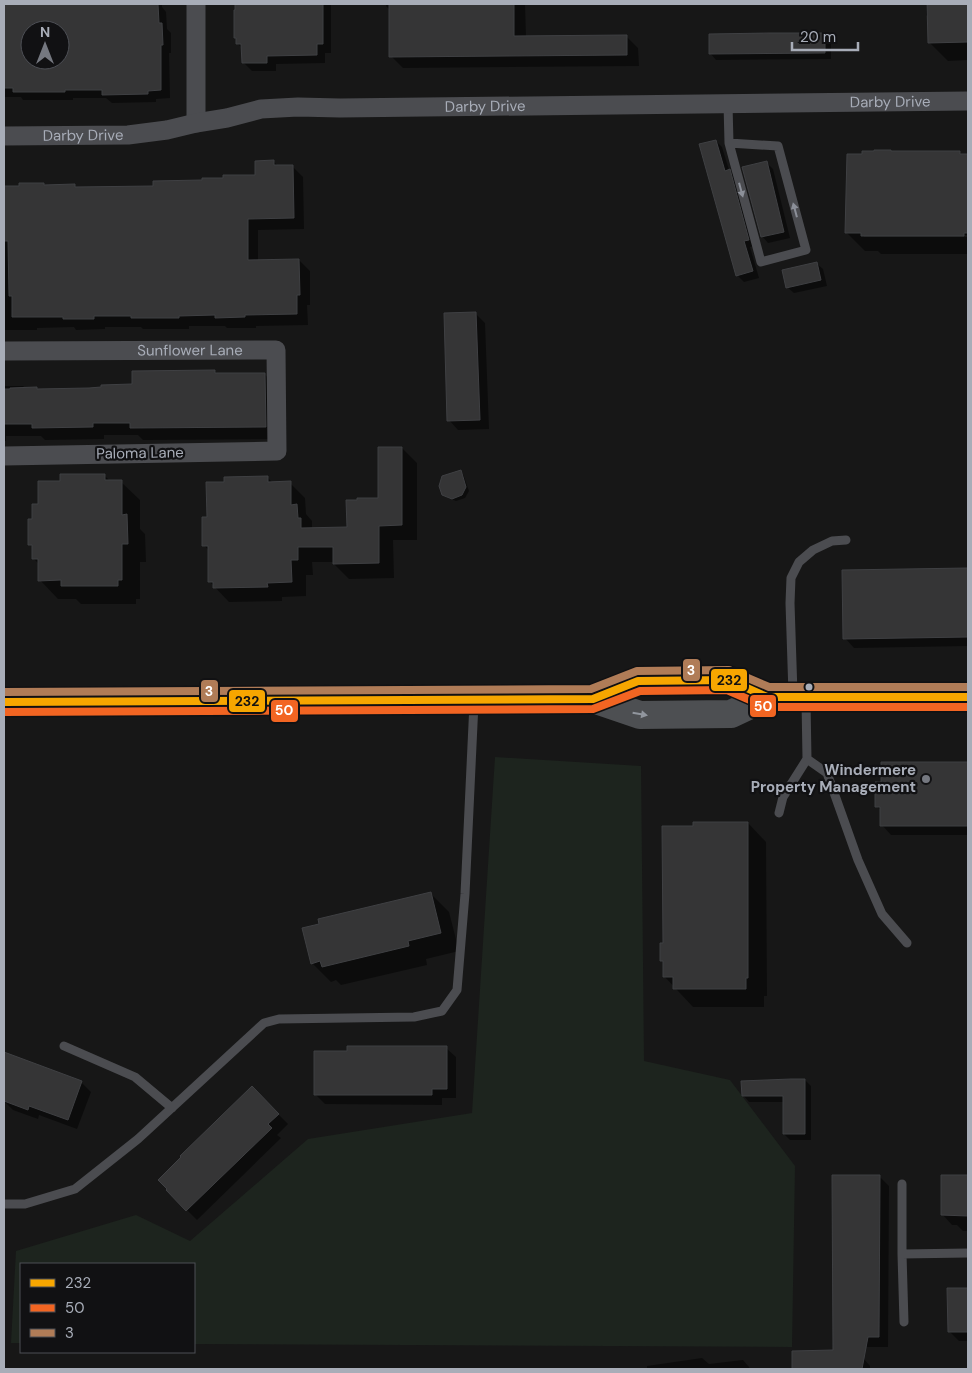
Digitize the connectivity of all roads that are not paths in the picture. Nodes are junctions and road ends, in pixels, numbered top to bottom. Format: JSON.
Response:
{"nodes":[{"id":1,"x":196,"y":4,"type":"edge"},
{"id":2,"x":968,"y":101,"type":"edge"},
{"id":3,"x":728,"y":104,"type":"junction"},
{"id":4,"x":196,"y":122,"type":"junction"},
{"id":5,"x":4,"y":136,"type":"edge"},
{"id":6,"x":729,"y":142,"type":"junction"},
{"id":7,"x":4,"y":351,"type":"edge"},
{"id":8,"x":276,"y":451,"type":"joint"},
{"id":9,"x":4,"y":456,"type":"edge"},
{"id":10,"x":846,"y":540,"type":"dead end"},
{"id":11,"x":789,"y":697,"type":"junction"},
{"id":12,"x":968,"y":697,"type":"edge"},
{"id":13,"x":474,"y":701,"type":"junction"},
{"id":14,"x":4,"y":702,"type":"edge"},
{"id":15,"x":807,"y":759,"type":"junction"},
{"id":16,"x":779,"y":813,"type":"dead end"},
{"id":17,"x":908,"y":943,"type":"dead end"},
{"id":18,"x":64,"y":1046,"type":"dead end"},
{"id":19,"x":172,"y":1108,"type":"junction"},
{"id":20,"x":902,"y":1184,"type":"dead end"},
{"id":21,"x":4,"y":1204,"type":"edge"},
{"id":22,"x":968,"y":1253,"type":"edge"},
{"id":23,"x":902,"y":1254,"type":"junction"},
{"id":24,"x":904,"y":1322,"type":"dead end"}],
"edges":[{"from":1,"to":4,"type":"street"},
{"from":2,"to":3,"type":"street","name":"Darby Drive"},
{"from":3,"to":4,"type":"street","name":"Darby Drive"},
{"from":3,"to":6,"type":"lane"},
{"from":4,"to":5,"type":"street","name":"Darby Drive"},
{"from":6,"to":6,"type":"lane","one_way":true},
{"from":7,"to":8,"type":"street","name":"Sunflower Lane"},
{"from":8,"to":9,"type":"street","name":"Paloma Lane"},
{"from":10,"to":11,"type":"lane"},
{"from":11,"to":12,"type":"main road"},
{"from":11,"to":13,"type":"main road"},
{"from":11,"to":15,"type":"lane"},
{"from":13,"to":14,"type":"main road"},
{"from":13,"to":19,"type":"lane"},
{"from":15,"to":16,"type":"lane"},
{"from":15,"to":17,"type":"lane"},
{"from":18,"to":19,"type":"lane"},
{"from":19,"to":21,"type":"lane"},
{"from":20,"to":23,"type":"lane"},
{"from":22,"to":23,"type":"lane"},
{"from":23,"to":24,"type":"lane"}]}
